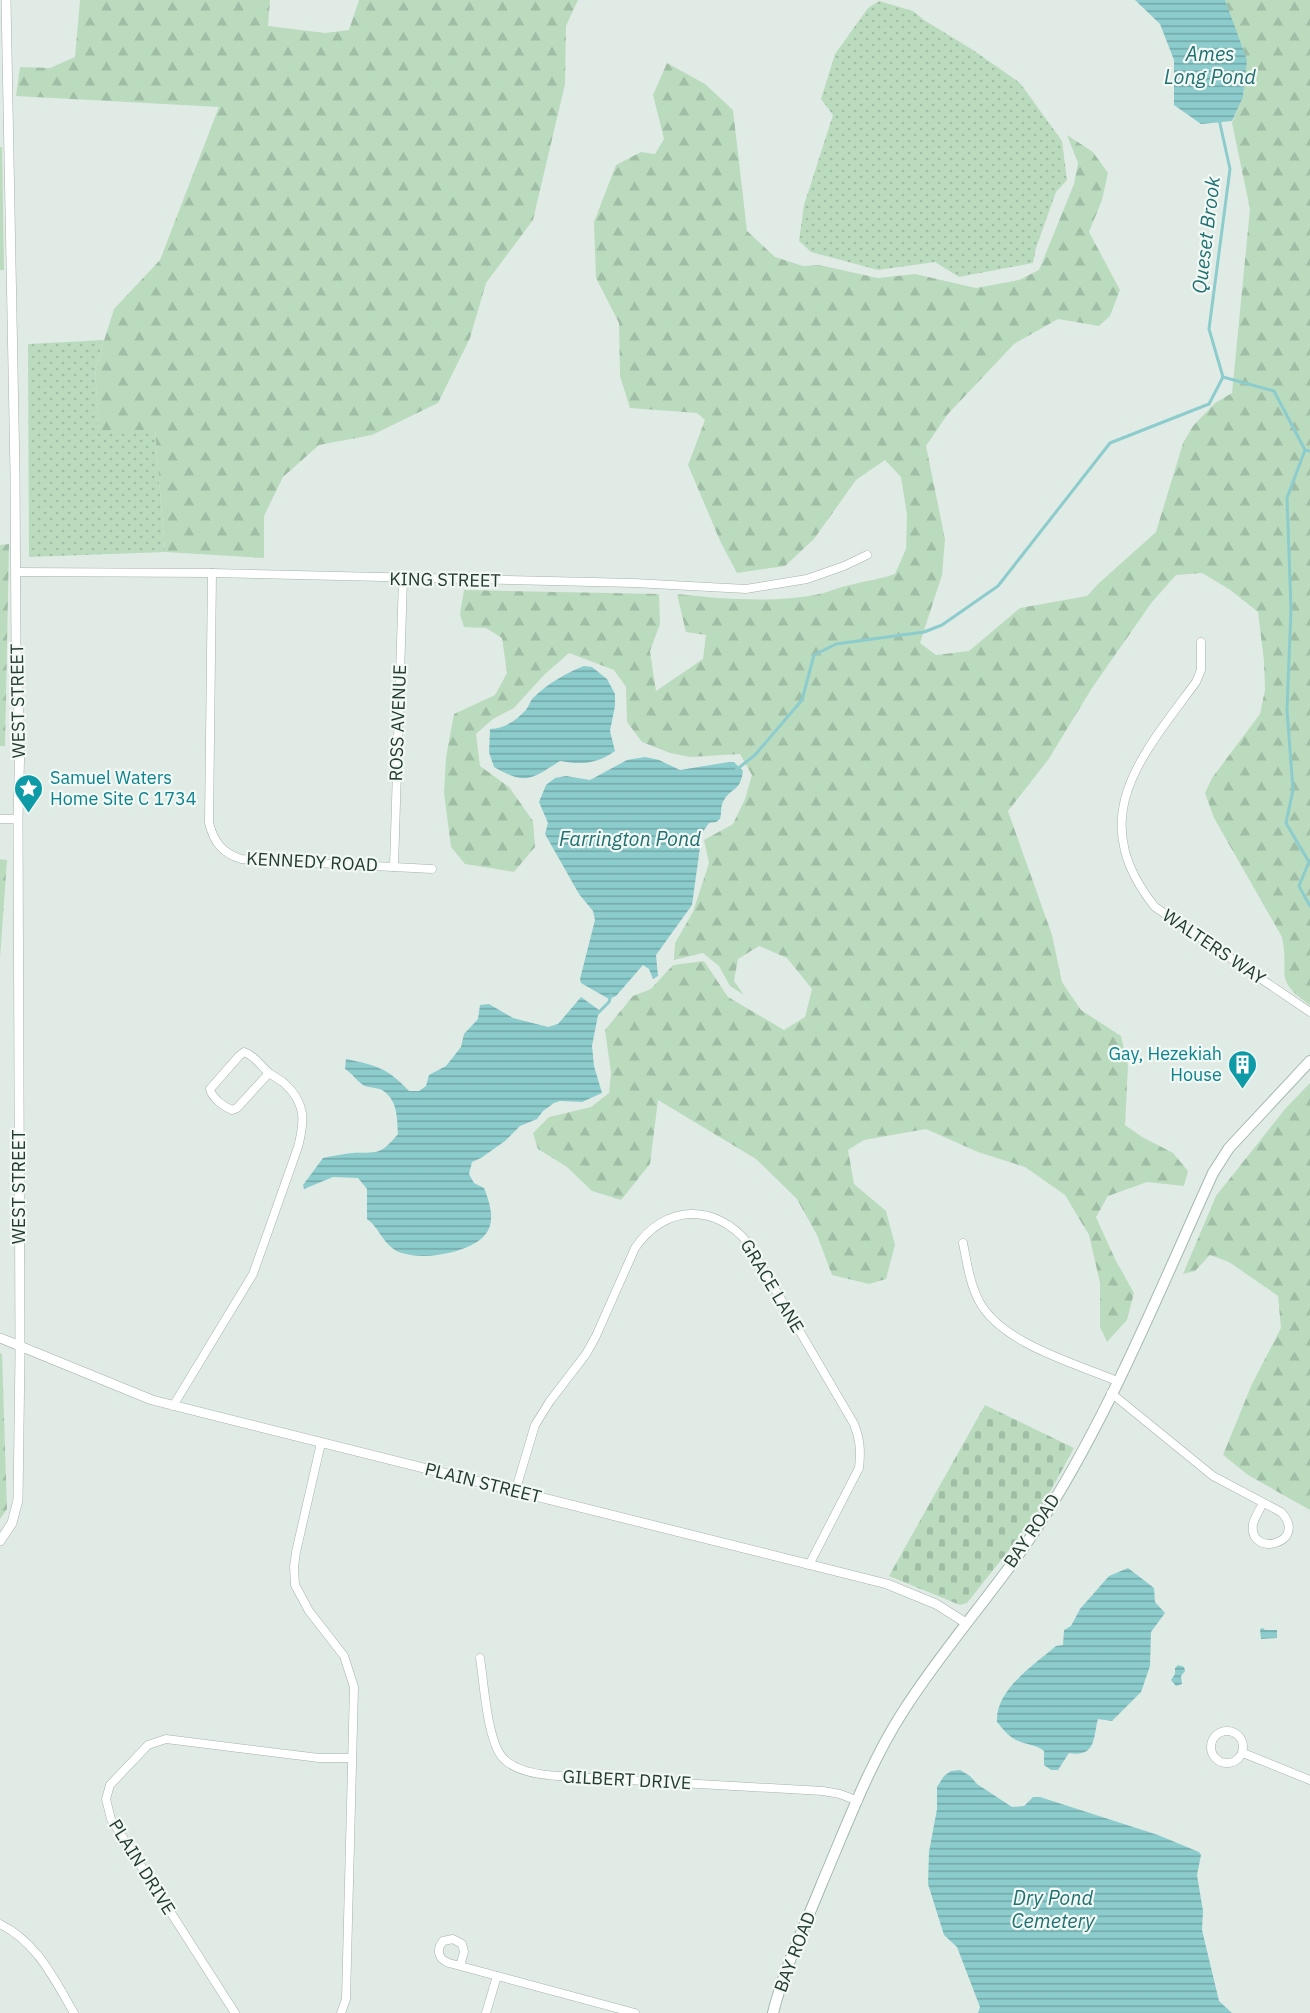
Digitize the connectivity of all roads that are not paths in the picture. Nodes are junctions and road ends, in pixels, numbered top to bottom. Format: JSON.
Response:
{"nodes":[{"id":1,"x":6,"y":0,"type":"edge"},
{"id":2,"x":867,"y":555,"type":"dead end"},
{"id":3,"x":16,"y":572,"type":"junction"},
{"id":4,"x":212,"y":573,"type":"junction"},
{"id":5,"x":403,"y":579,"type":"junction"},
{"id":6,"x":1201,"y":642,"type":"dead end"},
{"id":7,"x":0,"y":819,"type":"edge"},
{"id":8,"x":18,"y":819,"type":"junction"},
{"id":9,"x":394,"y":867,"type":"junction"},
{"id":10,"x":432,"y":869,"type":"dead end"},
{"id":11,"x":1310,"y":1012,"type":"edge"},
{"id":12,"x":1310,"y":1061,"type":"edge"},
{"id":13,"x":269,"y":1073,"type":"junction"},
{"id":14,"x":963,"y":1244,"type":"dead end"},
{"id":15,"x":0,"y":1338,"type":"edge"},
{"id":16,"x":20,"y":1345,"type":"junction"},
{"id":17,"x":1117,"y":1381,"type":"junction"},
{"id":18,"x":1111,"y":1393,"type":"junction"},
{"id":19,"x":173,"y":1406,"type":"junction"},
{"id":20,"x":321,"y":1443,"type":"junction"},
{"id":21,"x":515,"y":1492,"type":"junction"},
{"id":22,"x":1263,"y":1503,"type":"junction"},
{"id":23,"x":0,"y":1541,"type":"edge"},
{"id":24,"x":809,"y":1565,"type":"junction"},
{"id":25,"x":966,"y":1623,"type":"junction"},
{"id":26,"x":480,"y":1658,"type":"dead end"},
{"id":27,"x":1243,"y":1753,"type":"junction"},
{"id":28,"x":351,"y":1758,"type":"junction"},
{"id":29,"x":1310,"y":1780,"type":"edge"},
{"id":30,"x":858,"y":1801,"type":"junction"},
{"id":31,"x":0,"y":1924,"type":"edge"},
{"id":32,"x":460,"y":1966,"type":"dead end"},
{"id":33,"x":497,"y":1976,"type":"junction"},
{"id":34,"x":74,"y":2013,"type":"edge"},
{"id":35,"x":235,"y":2013,"type":"edge"},
{"id":36,"x":342,"y":2013,"type":"edge"},
{"id":37,"x":486,"y":2013,"type":"edge"},
{"id":38,"x":635,"y":2013,"type":"edge"},
{"id":39,"x":773,"y":2013,"type":"edge"}],
"edges":[{"from":1,"to":3,"type":"street","name":"WEST STREET"},
{"from":2,"to":5,"type":"street","name":"KING STREET"},
{"from":3,"to":4,"type":"street","name":"KING STREET"},
{"from":3,"to":8,"type":"street","name":"WEST STREET"},
{"from":4,"to":5,"type":"street","name":"KING STREET"},
{"from":4,"to":9,"type":"street","name":"KENNEDY ROAD"},
{"from":5,"to":9,"type":"street","name":"ROSS AVENUE"},
{"from":6,"to":11,"type":"street","name":"WALTERS WAY"},
{"from":7,"to":8,"type":"street"},
{"from":8,"to":16,"type":"street","name":"WEST STREET"},
{"from":9,"to":10,"type":"street","name":"KENNEDY ROAD"},
{"from":12,"to":17,"type":"main road","name":"BAY ROAD"},
{"from":13,"to":13,"type":"street"},
{"from":13,"to":19,"type":"street"},
{"from":14,"to":17,"type":"street"},
{"from":15,"to":16,"type":"street","name":"PLAIN STREET"},
{"from":16,"to":19,"type":"street","name":"PLAIN STREET"},
{"from":16,"to":23,"type":"street","name":"WEST STREET"},
{"from":17,"to":18,"type":"main road","name":"BAY ROAD"},
{"from":18,"to":22,"type":"street"},
{"from":18,"to":25,"type":"main road","name":"BAY ROAD"},
{"from":19,"to":20,"type":"street","name":"PLAIN STREET"},
{"from":20,"to":21,"type":"street","name":"PLAIN STREET"},
{"from":20,"to":28,"type":"street"},
{"from":21,"to":24,"type":"street","name":"PLAIN STREET"},
{"from":21,"to":24,"type":"street","name":"GRACE LANE"},
{"from":22,"to":22,"type":"street"},
{"from":24,"to":25,"type":"street","name":"PLAIN STREET"},
{"from":25,"to":30,"type":"main road","name":"BAY ROAD"},
{"from":26,"to":30,"type":"street","name":"GILBERT DRIVE"},
{"from":27,"to":27,"type":"street"},
{"from":27,"to":29,"type":"street"},
{"from":28,"to":35,"type":"street","name":"PLAIN DRIVE"},
{"from":28,"to":36,"type":"street"},
{"from":30,"to":39,"type":"main road","name":"BAY ROAD"},
{"from":31,"to":34,"type":"street"},
{"from":32,"to":33,"type":"street"},
{"from":33,"to":37,"type":"street"},
{"from":33,"to":38,"type":"street"}]}
